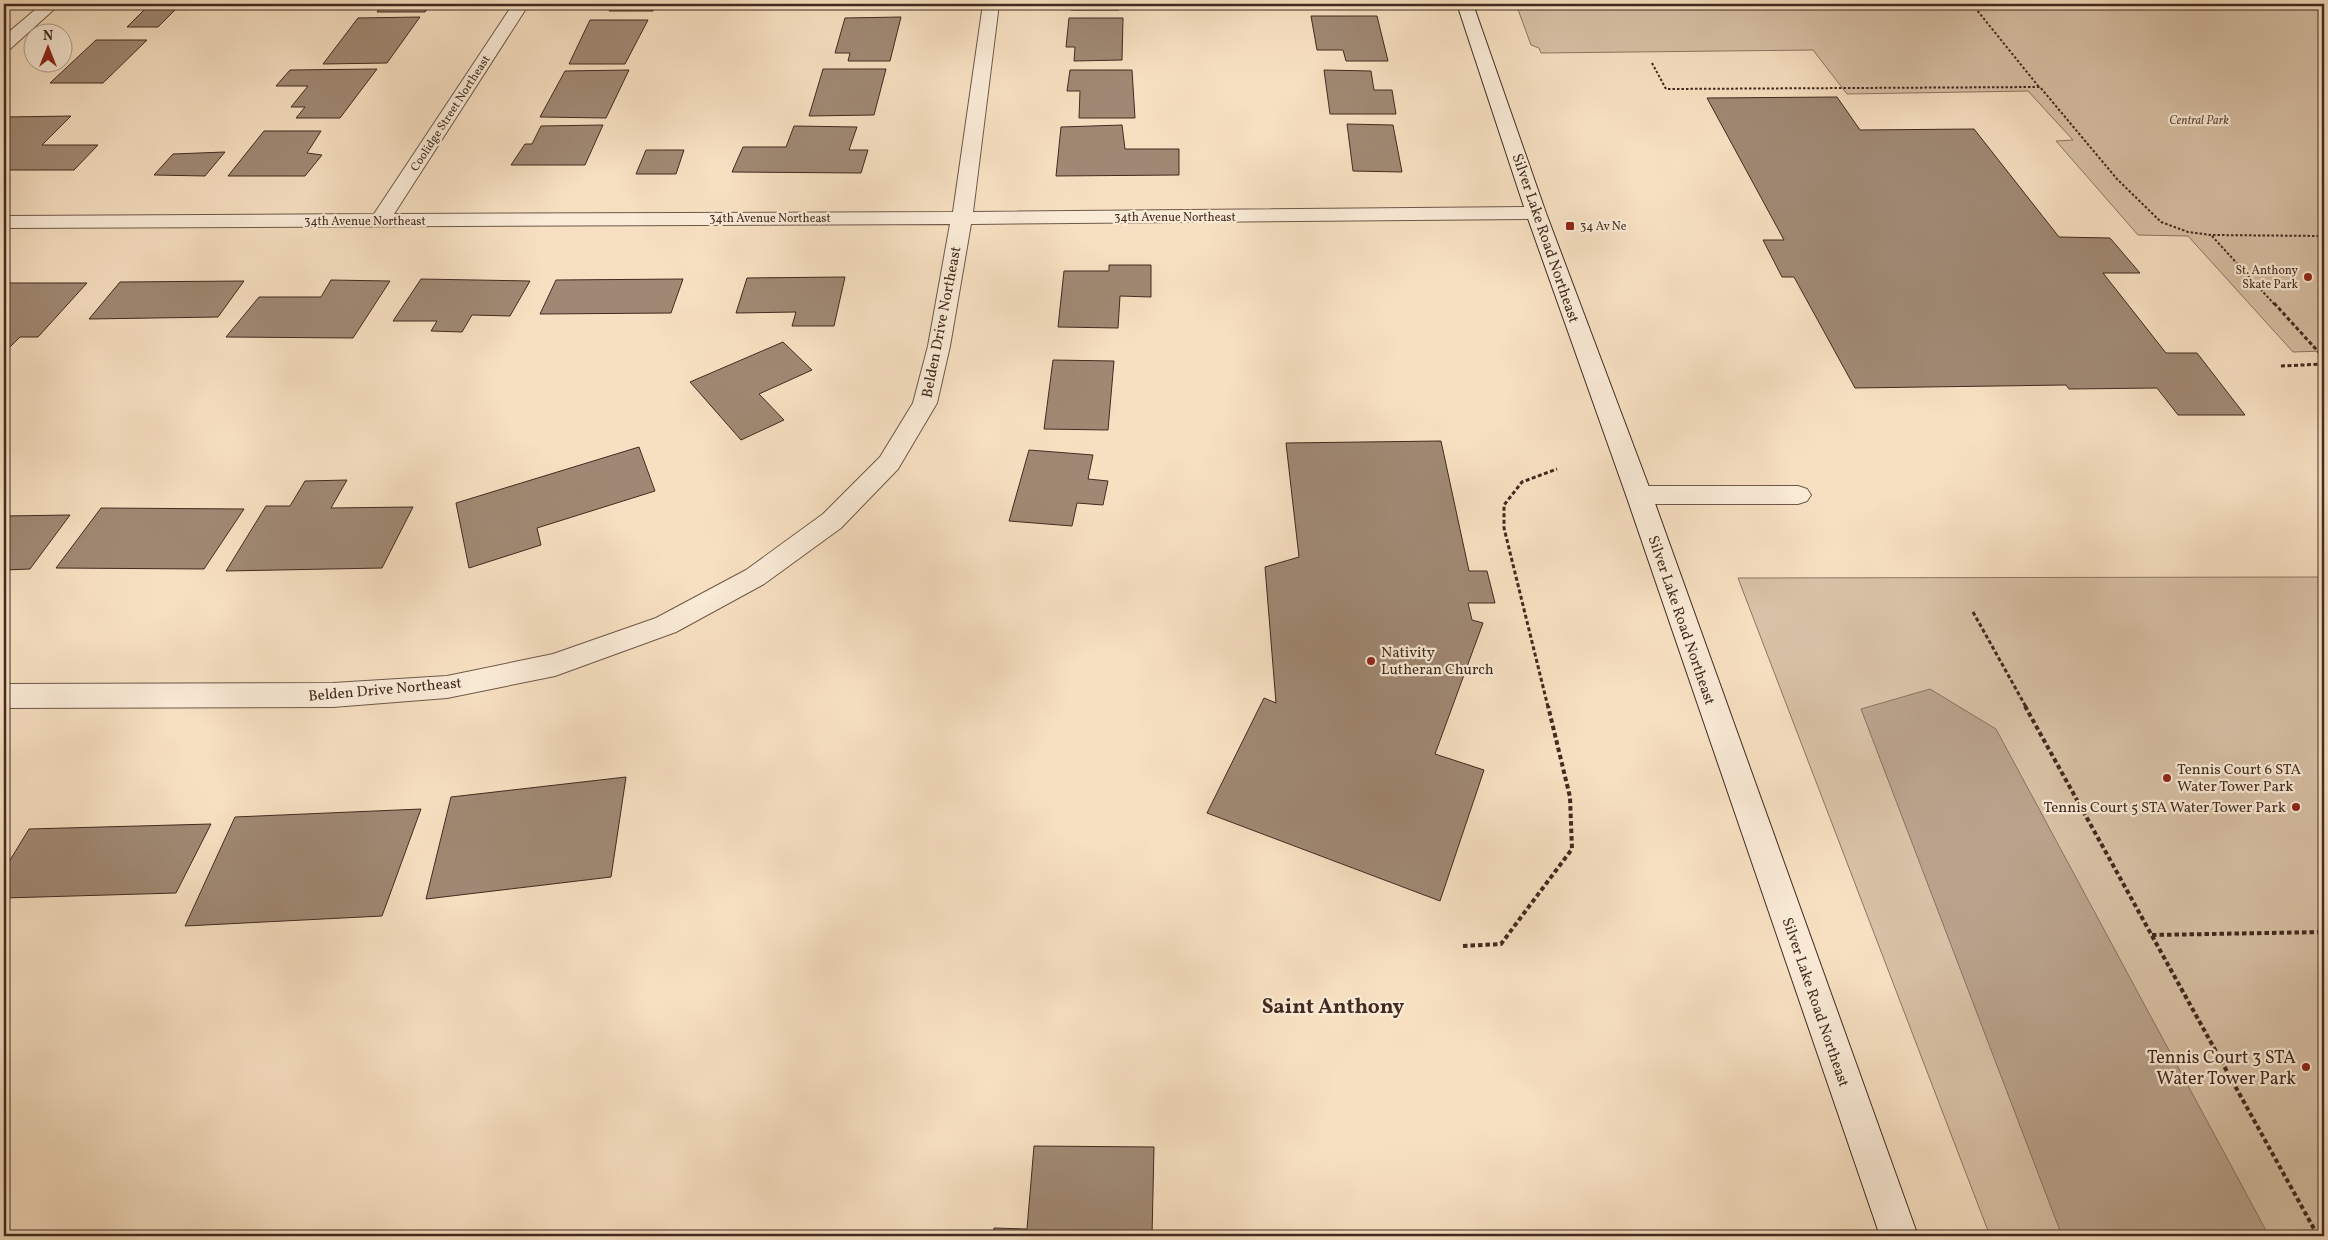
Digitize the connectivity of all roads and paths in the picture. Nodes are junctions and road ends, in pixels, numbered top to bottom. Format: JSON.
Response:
{"nodes":[{"id":1,"x":52,"y":4,"type":"edge"},
{"id":2,"x":521,"y":4,"type":"edge"},
{"id":3,"x":991,"y":4,"type":"edge"},
{"id":4,"x":1466,"y":4,"type":"edge"},
{"id":5,"x":1972,"y":4,"type":"edge"},
{"id":6,"x":4,"y":46,"type":"edge"},
{"id":7,"x":1652,"y":63,"type":"dead end"},
{"id":8,"x":2040,"y":88,"type":"junction"},
{"id":9,"x":1536,"y":213,"type":"junction"},
{"id":10,"x":962,"y":217,"type":"junction"},
{"id":11,"x":4,"y":222,"type":"edge"},
{"id":12,"x":379,"y":222,"type":"junction"},
{"id":13,"x":2211,"y":235,"type":"junction"},
{"id":14,"x":2324,"y":236,"type":"edge"},
{"id":15,"x":2324,"y":358,"type":"edge"},
{"id":16,"x":2324,"y":364,"type":"edge"},
{"id":17,"x":2281,"y":366,"type":"dead end"},
{"id":18,"x":1556,"y":469,"type":"dead end"},
{"id":19,"x":1639,"y":495,"type":"junction"},
{"id":20,"x":1798,"y":495,"type":"dead end"},
{"id":21,"x":1974,"y":612,"type":"dead end"},
{"id":22,"x":4,"y":696,"type":"edge"},
{"id":23,"x":2324,"y":932,"type":"edge"},
{"id":24,"x":2152,"y":935,"type":"junction"},
{"id":25,"x":1463,"y":946,"type":"dead end"},
{"id":26,"x":1899,"y":1236,"type":"edge"},
{"id":27,"x":2318,"y":1236,"type":"edge"}],
"edges":[{"from":1,"to":6,"type":"street"},
{"from":2,"to":12,"type":"street","name":"Coolidge Street Northeast"},
{"from":3,"to":10,"type":"street","name":"Belden Drive Northeast"},
{"from":4,"to":9,"type":"street","name":"Silver Lake Road Northeast"},
{"from":5,"to":8,"type":"path"},
{"from":7,"to":8,"type":"path"},
{"from":8,"to":13,"type":"path"},
{"from":9,"to":10,"type":"street","name":"34th Avenue Northeast"},
{"from":9,"to":19,"type":"street","name":"Silver Lake Road Northeast"},
{"from":10,"to":12,"type":"street","name":"34th Avenue Northeast"},
{"from":10,"to":22,"type":"street","name":"Belden Drive Northeast"},
{"from":11,"to":12,"type":"street","name":"34th Avenue Northeast"},
{"from":13,"to":14,"type":"path"},
{"from":13,"to":15,"type":"path"},
{"from":16,"to":17,"type":"path"},
{"from":18,"to":25,"type":"path"},
{"from":19,"to":20,"type":"street"},
{"from":19,"to":26,"type":"street","name":"Silver Lake Road Northeast"},
{"from":21,"to":24,"type":"path"},
{"from":23,"to":24,"type":"path"},
{"from":24,"to":27,"type":"path"}]}
